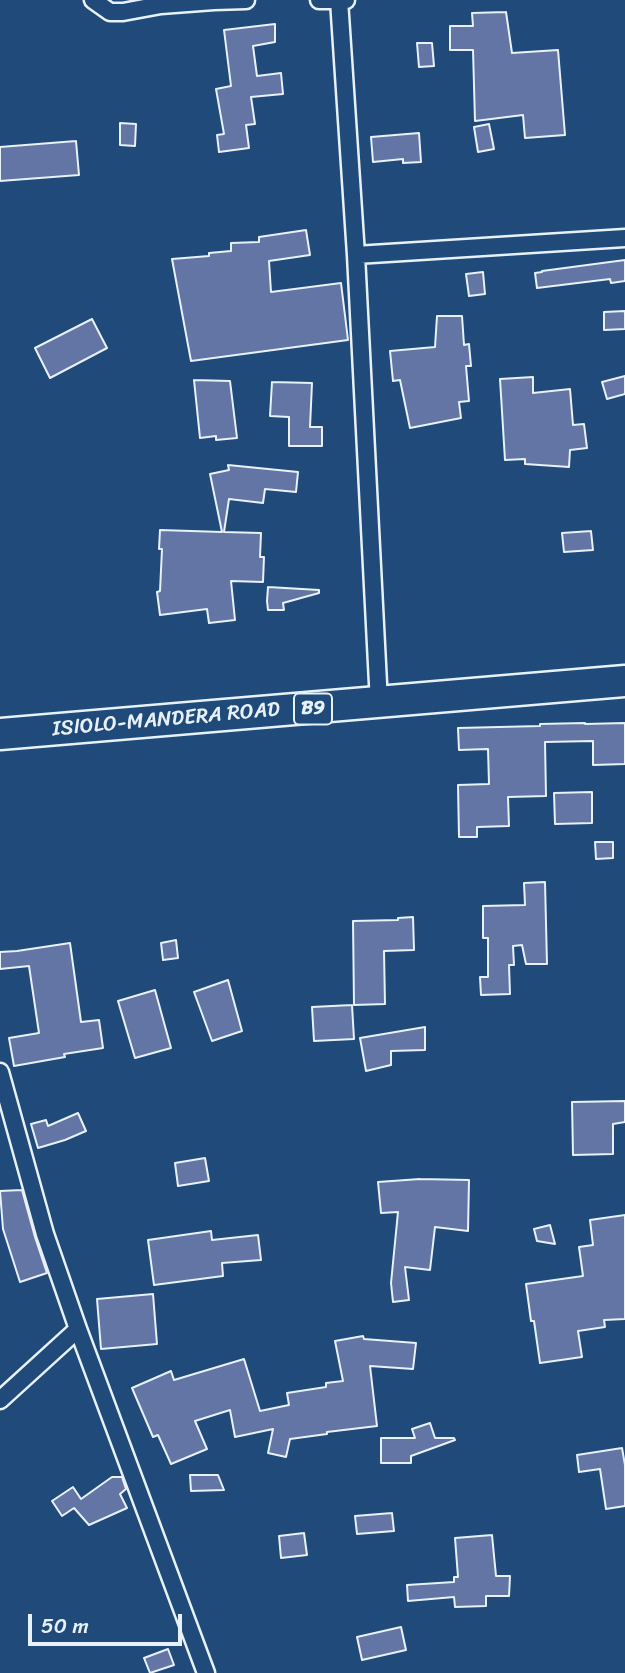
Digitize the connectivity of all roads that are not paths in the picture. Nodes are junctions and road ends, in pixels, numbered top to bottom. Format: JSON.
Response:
{"nodes":[{"id":1,"x":93,"y":0,"type":"edge"},
{"id":2,"x":246,"y":0,"type":"edge"},
{"id":3,"x":319,"y":0,"type":"edge"},
{"id":4,"x":340,"y":0,"type":"edge"},
{"id":5,"x":346,"y":0,"type":"edge"},
{"id":6,"x":625,"y":238,"type":"edge"},
{"id":7,"x":356,"y":255,"type":"junction"},
{"id":8,"x":625,"y":681,"type":"edge"},
{"id":9,"x":379,"y":703,"type":"junction"},
{"id":10,"x":0,"y":734,"type":"edge"},
{"id":11,"x":0,"y":1072,"type":"edge"},
{"id":12,"x":78,"y":1329,"type":"junction"},
{"id":13,"x":0,"y":1400,"type":"edge"},
{"id":14,"x":206,"y":1673,"type":"edge"}],
"edges":[{"from":1,"to":2,"type":"street"},
{"from":3,"to":4,"type":"street"},
{"from":4,"to":5,"type":"street"},
{"from":4,"to":7,"type":"street"},
{"from":6,"to":7,"type":"street"},
{"from":7,"to":9,"type":"street"},
{"from":8,"to":9,"type":"highway","name":"ISIOLO-MANDERA ROAD","number":"B9"},
{"from":9,"to":10,"type":"highway","name":"ISIOLO-MANDERA ROAD","number":"B9"},
{"from":11,"to":12,"type":"street"},
{"from":12,"to":13,"type":"street"},
{"from":12,"to":14,"type":"street"}]}
